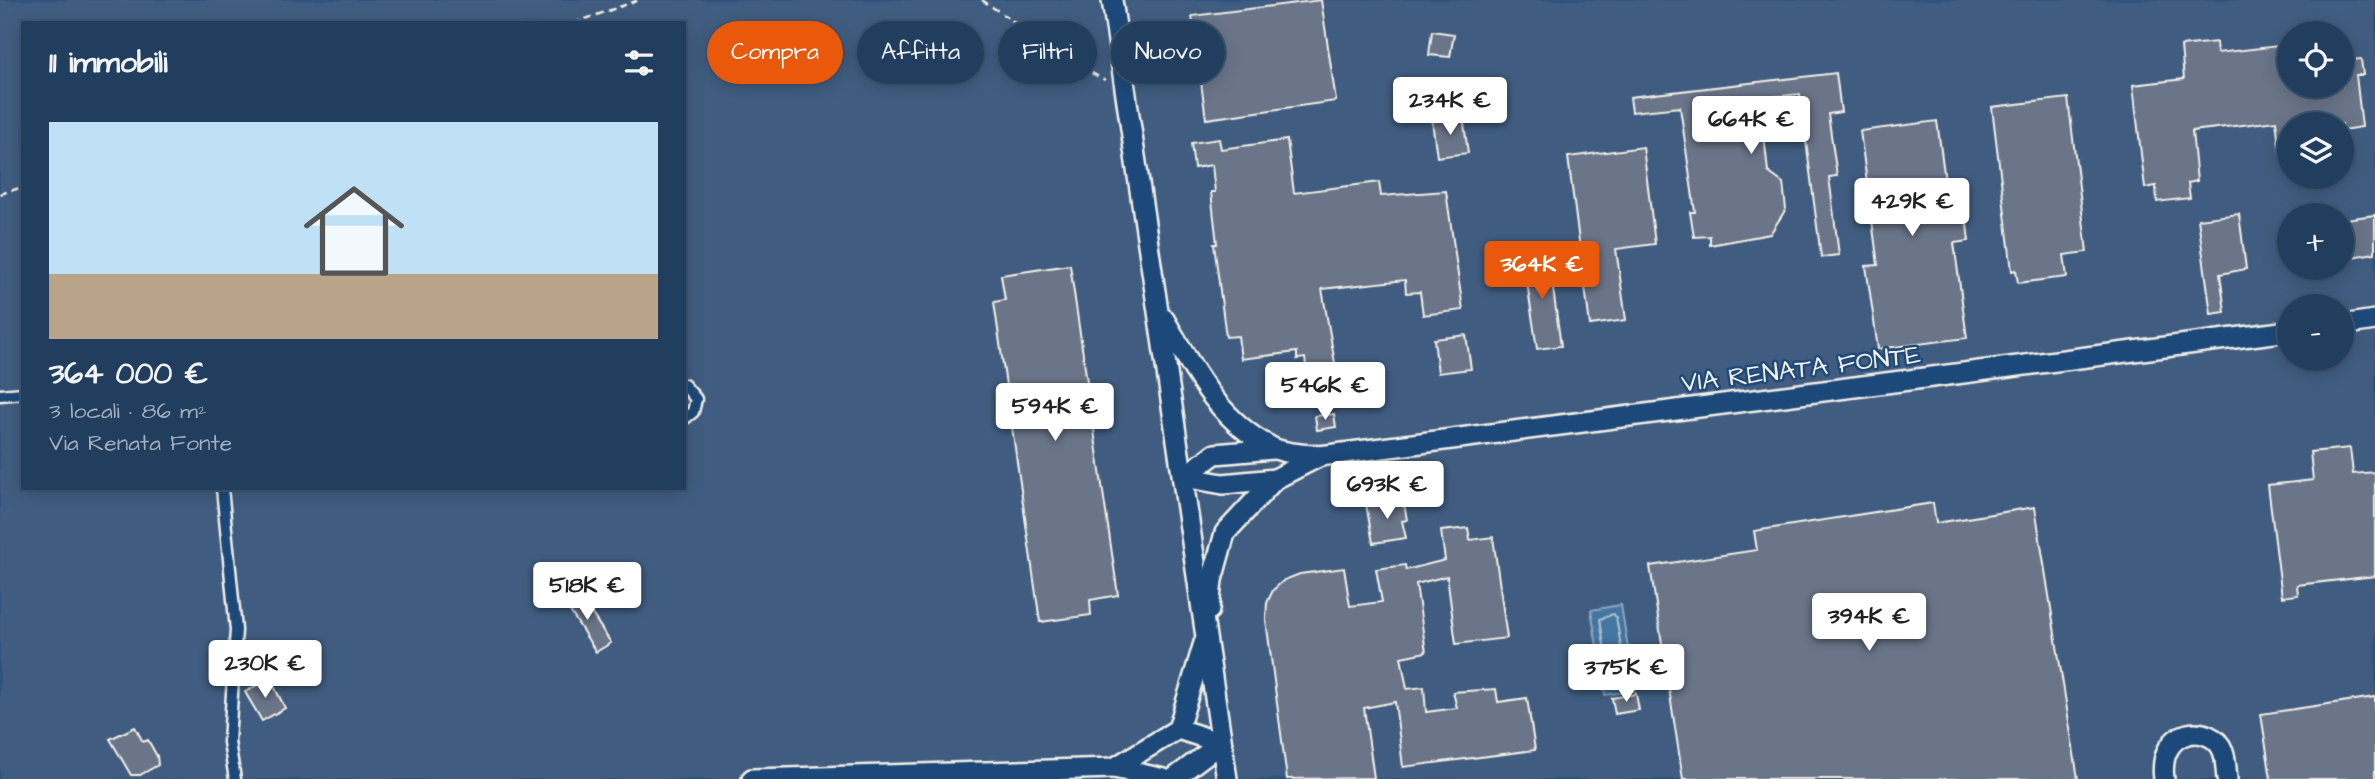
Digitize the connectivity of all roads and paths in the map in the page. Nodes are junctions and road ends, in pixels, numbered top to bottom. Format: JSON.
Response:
{"nodes":[{"id":1,"x":639,"y":0,"type":"edge"},
{"id":2,"x":982,"y":0,"type":"edge"},
{"id":3,"x":1112,"y":0,"type":"edge"},
{"id":4,"x":580,"y":21,"type":"edge"},
{"id":5,"x":1126,"y":90,"type":"junction"},
{"id":6,"x":21,"y":188,"type":"edge"},
{"id":7,"x":0,"y":194,"type":"edge"},
{"id":8,"x":1158,"y":309,"type":"junction"},
{"id":9,"x":2375,"y":320,"type":"edge"},
{"id":10,"x":2354,"y":323,"type":"edge"},
{"id":11,"x":2277,"y":333,"type":"edge"},
{"id":12,"x":686,"y":387,"type":"edge"},
{"id":13,"x":21,"y":393,"type":"edge"},
{"id":14,"x":0,"y":395,"type":"edge"},
{"id":15,"x":686,"y":417,"type":"edge"},
{"id":16,"x":1273,"y":449,"type":"junction"},
{"id":17,"x":1320,"y":456,"type":"junction"},
{"id":18,"x":1183,"y":477,"type":"junction"},
{"id":19,"x":1275,"y":479,"type":"junction"},
{"id":20,"x":222,"y":490,"type":"edge"},
{"id":21,"x":1206,"y":636,"type":"junction"},
{"id":22,"x":1178,"y":729,"type":"junction"},
{"id":23,"x":1221,"y":743,"type":"junction"},
{"id":24,"x":1114,"y":768,"type":"junction"},
{"id":25,"x":235,"y":779,"type":"edge"},
{"id":26,"x":752,"y":779,"type":"edge"},
{"id":27,"x":1164,"y":779,"type":"edge"},
{"id":28,"x":1173,"y":779,"type":"edge"},
{"id":29,"x":1227,"y":779,"type":"edge"},
{"id":30,"x":2164,"y":779,"type":"edge"},
{"id":31,"x":2227,"y":779,"type":"edge"}],
"edges":[{"from":1,"to":4,"type":"path"},
{"from":2,"to":5,"type":"path"},
{"from":3,"to":5,"type":"street"},
{"from":5,"to":8,"type":"street"},
{"from":6,"to":7,"type":"path"},
{"from":8,"to":16,"type":"street","name":"VIA RENATA FONTE"},
{"from":8,"to":18,"type":"street"},
{"from":9,"to":10,"type":"street"},
{"from":11,"to":17,"type":"street","name":"VIA RENATA FONTE"},
{"from":12,"to":15,"type":"lane"},
{"from":13,"to":14,"type":"lane"},
{"from":16,"to":17,"type":"street","name":"VIA RENATA FONTE"},
{"from":16,"to":18,"type":"street","name":"VIA RENATA FONTE"},
{"from":17,"to":19,"type":"street","name":"VIA RENATA FONTE"},
{"from":18,"to":19,"type":"street","name":"VIA RENATA FONTE"},
{"from":18,"to":21,"type":"street"},
{"from":19,"to":21,"type":"street","name":"VIA RENATA FONTE"},
{"from":20,"to":25,"type":"lane"},
{"from":21,"to":22,"type":"street"},
{"from":21,"to":23,"type":"street"},
{"from":22,"to":23,"type":"street"},
{"from":22,"to":24,"type":"street"},
{"from":23,"to":28,"type":"street"},
{"from":23,"to":29,"type":"street"},
{"from":24,"to":26,"type":"street"},
{"from":24,"to":27,"type":"street"},
{"from":30,"to":31,"type":"street"}]}
